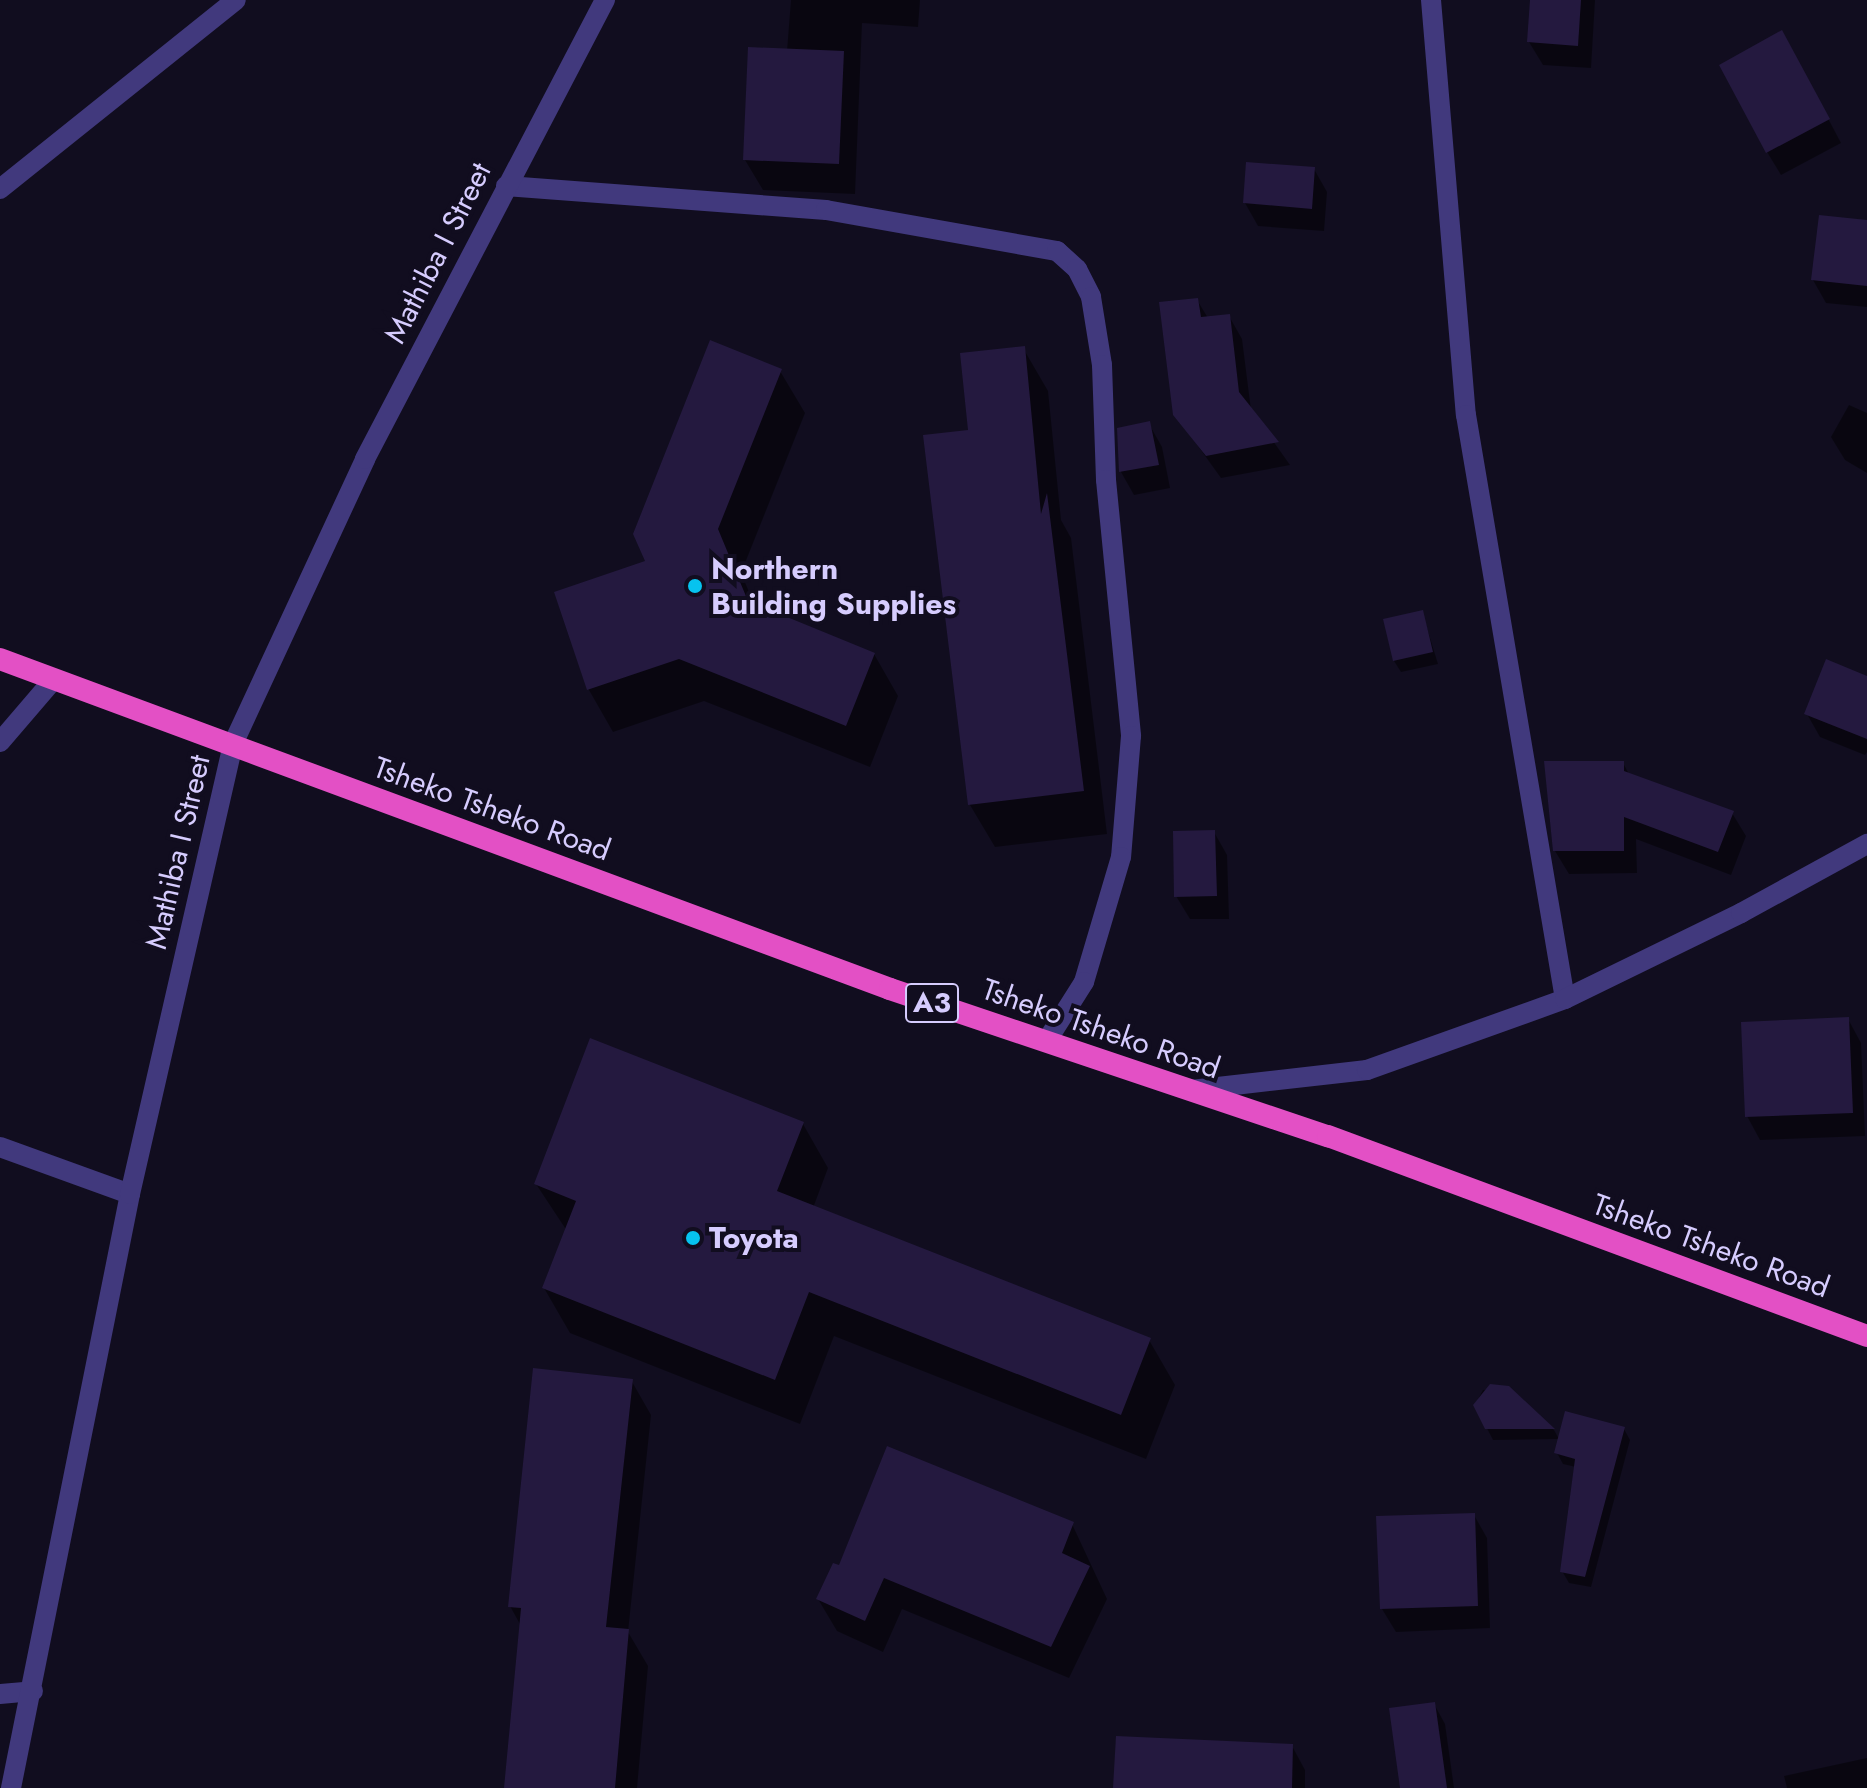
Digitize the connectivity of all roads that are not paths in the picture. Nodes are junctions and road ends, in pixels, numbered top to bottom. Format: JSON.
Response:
{"nodes":[{"id":1,"x":236,"y":0,"type":"edge"},
{"id":2,"x":605,"y":0,"type":"edge"},
{"id":3,"x":1431,"y":0,"type":"edge"},
{"id":4,"x":506,"y":186,"type":"junction"},
{"id":5,"x":0,"y":189,"type":"edge"},
{"id":6,"x":0,"y":659,"type":"edge"},
{"id":7,"x":54,"y":679,"type":"junction"},
{"id":8,"x":0,"y":742,"type":"edge"},
{"id":9,"x":233,"y":744,"type":"junction"},
{"id":10,"x":1867,"y":844,"type":"edge"},
{"id":11,"x":1565,"y":999,"type":"junction"},
{"id":12,"x":1048,"y":1039,"type":"junction"},
{"id":13,"x":1183,"y":1091,"type":"junction"},
{"id":14,"x":0,"y":1147,"type":"edge"},
{"id":15,"x":130,"y":1194,"type":"junction"},
{"id":16,"x":1867,"y":1336,"type":"edge"},
{"id":17,"x":33,"y":1691,"type":"junction"},
{"id":18,"x":0,"y":1694,"type":"edge"},
{"id":19,"x":11,"y":1788,"type":"edge"}],
"edges":[{"from":1,"to":5,"type":"street"},
{"from":2,"to":4,"type":"street","name":"Mathiba I Street"},
{"from":3,"to":11,"type":"street"},
{"from":4,"to":9,"type":"street","name":"Mathiba I Street"},
{"from":4,"to":12,"type":"street"},
{"from":6,"to":7,"type":"highway","name":"Tsheko Tsheko Road","number":"A3"},
{"from":7,"to":8,"type":"street"},
{"from":7,"to":9,"type":"highway","name":"Tsheko Tsheko Road","number":"A3"},
{"from":9,"to":12,"type":"highway","name":"Tsheko Tsheko Road","number":"A3"},
{"from":9,"to":15,"type":"street","name":"Mathiba I Street"},
{"from":10,"to":11,"type":"street"},
{"from":11,"to":13,"type":"street"},
{"from":12,"to":13,"type":"highway","name":"Tsheko Tsheko Road","number":"A3"},
{"from":13,"to":16,"type":"highway","name":"Tsheko Tsheko Road","number":"A3"},
{"from":14,"to":15,"type":"street"},
{"from":15,"to":17,"type":"street","name":"Mathiba I Street"},
{"from":17,"to":18,"type":"street"},
{"from":17,"to":19,"type":"street","name":"Mathiba I Street"}]}
